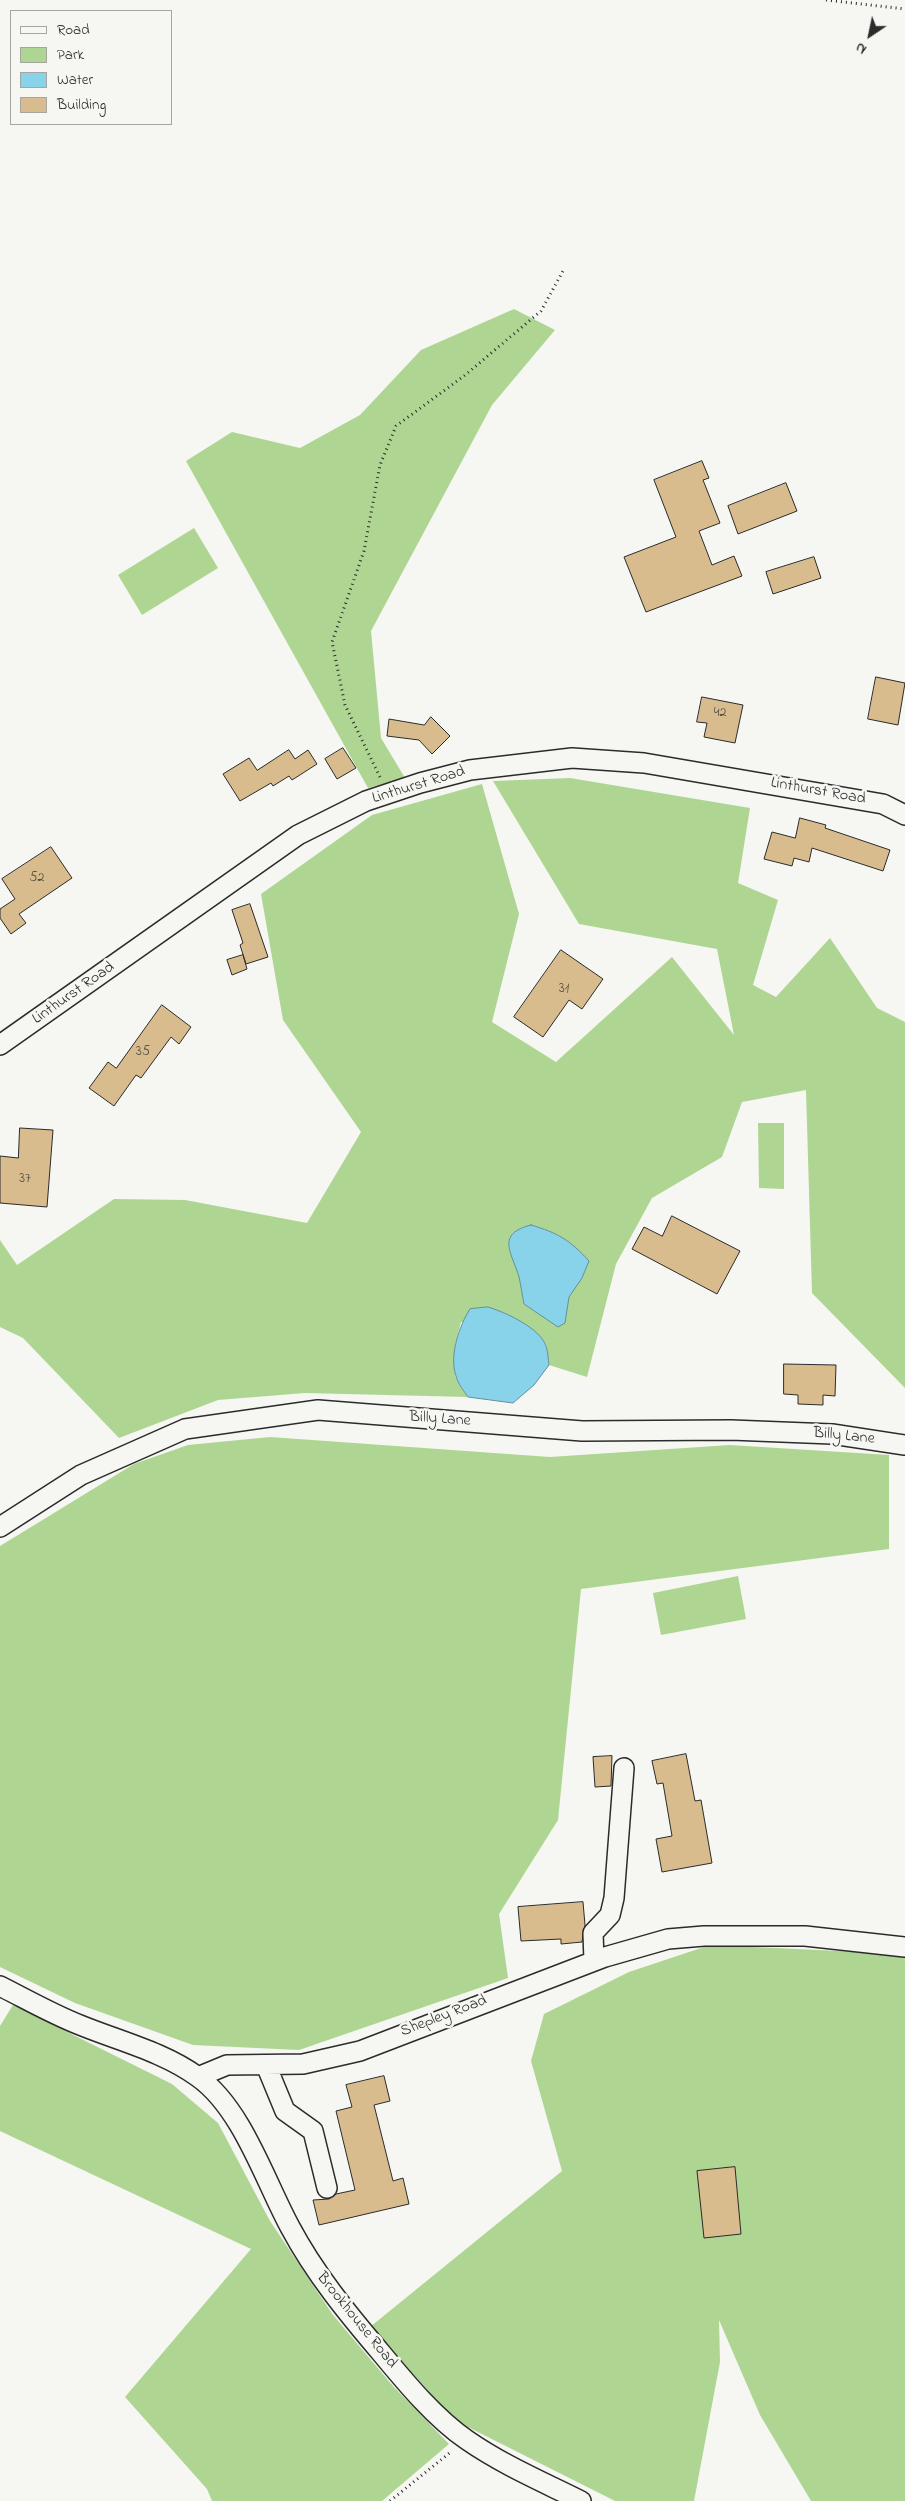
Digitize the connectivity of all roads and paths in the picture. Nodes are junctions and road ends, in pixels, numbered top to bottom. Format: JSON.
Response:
{"nodes":[{"id":1,"x":826,"y":0,"type":"edge"},
{"id":2,"x":905,"y":9,"type":"edge"},
{"id":3,"x":563,"y":271,"type":"dead end"},
{"id":4,"x":388,"y":794,"type":"junction"},
{"id":5,"x":905,"y":815,"type":"edge"},
{"id":6,"x":0,"y":1045,"type":"edge"},
{"id":7,"x":905,"y":1444,"type":"edge"},
{"id":8,"x":0,"y":1528,"type":"edge"},
{"id":9,"x":624,"y":1768,"type":"dead end"},
{"id":10,"x":905,"y":1947,"type":"edge"},
{"id":11,"x":594,"y":1961,"type":"junction"},
{"id":12,"x":0,"y":1986,"type":"edge"},
{"id":13,"x":266,"y":2064,"type":"junction"},
{"id":14,"x":198,"y":2077,"type":"junction"},
{"id":15,"x":327,"y":2188,"type":"dead end"},
{"id":16,"x":466,"y":2440,"type":"junction"},
{"id":17,"x":390,"y":2501,"type":"edge"},
{"id":18,"x":581,"y":2501,"type":"edge"}],
"edges":[{"from":1,"to":2,"type":"path"},
{"from":3,"to":4,"type":"path"},
{"from":4,"to":5,"type":"street","name":"Linthurst Road"},
{"from":4,"to":6,"type":"street","name":"Linthurst Road"},
{"from":7,"to":8,"type":"street","name":"Billy Lane"},
{"from":9,"to":11,"type":"street"},
{"from":10,"to":11,"type":"street","name":"Shepley Road"},
{"from":11,"to":13,"type":"street","name":"Shepley Road"},
{"from":12,"to":14,"type":"street"},
{"from":13,"to":14,"type":"street","name":"Shepley Road"},
{"from":13,"to":15,"type":"street"},
{"from":14,"to":16,"type":"street","name":"Brookhouse Road"},
{"from":16,"to":17,"type":"path"},
{"from":16,"to":18,"type":"street","name":"Brookhouse Road"}]}
